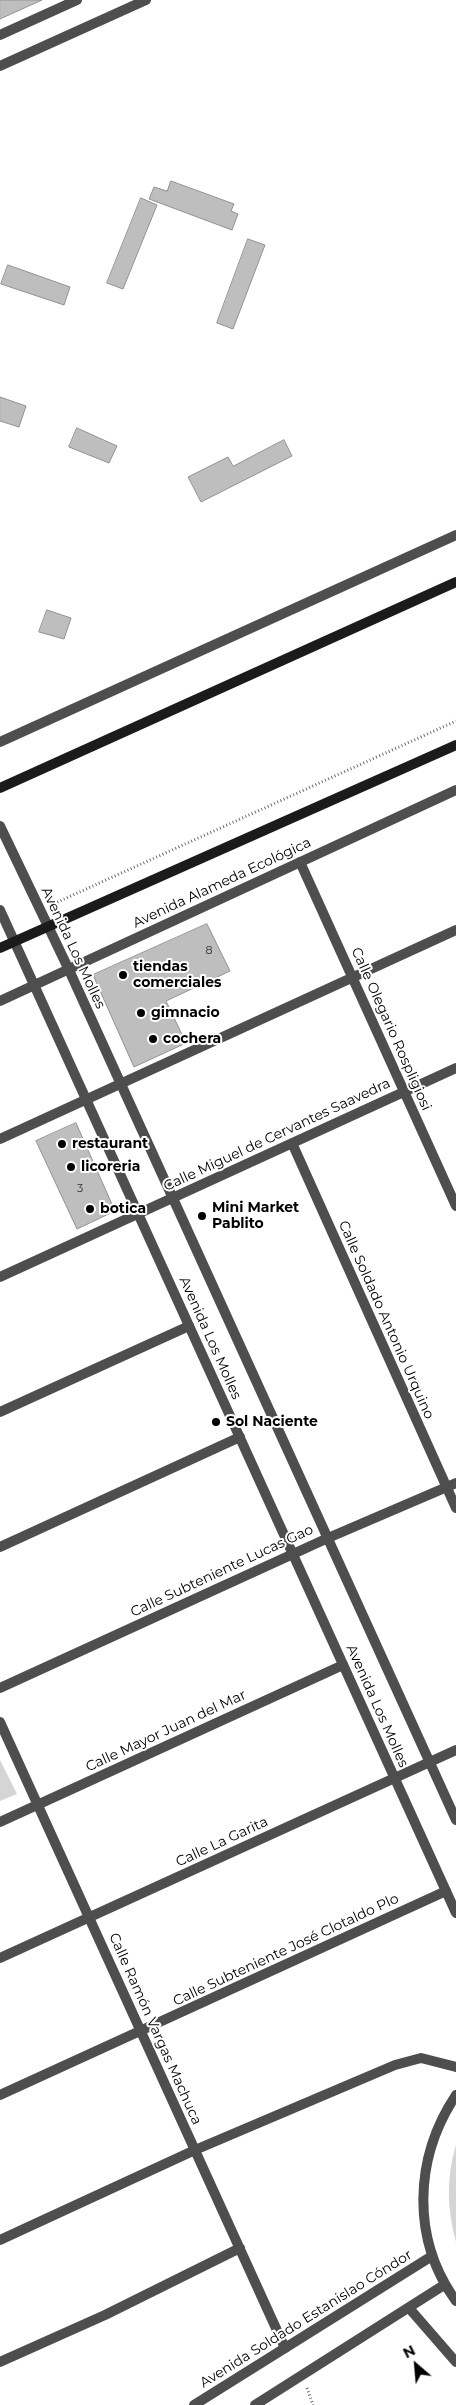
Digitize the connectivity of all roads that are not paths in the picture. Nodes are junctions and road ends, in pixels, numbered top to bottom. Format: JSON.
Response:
{"nodes":[{"id":1,"x":77,"y":0,"type":"edge"},
{"id":2,"x":146,"y":0,"type":"edge"},
{"id":3,"x":0,"y":35,"type":"edge"},
{"id":4,"x":0,"y":66,"type":"edge"},
{"id":5,"x":456,"y":535,"type":"edge"},
{"id":6,"x":456,"y":582,"type":"edge"},
{"id":7,"x":0,"y":742,"type":"edge"},
{"id":8,"x":456,"y":745,"type":"edge"},
{"id":9,"x":0,"y":788,"type":"edge"},
{"id":10,"x":456,"y":790,"type":"edge"},
{"id":11,"x":0,"y":826,"type":"edge"},
{"id":12,"x":300,"y":862,"type":"junction"},
{"id":13,"x":0,"y":910,"type":"edge"},
{"id":14,"x":48,"y":927,"type":"junction"},
{"id":15,"x":456,"y":930,"type":"edge"},
{"id":16,"x":14,"y":941,"type":"junction"},
{"id":17,"x":0,"y":948,"type":"edge"},
{"id":18,"x":69,"y":970,"type":"junction"},
{"id":19,"x":353,"y":977,"type":"junction"},
{"id":20,"x":35,"y":985,"type":"junction"},
{"id":21,"x":0,"y":1001,"type":"edge"},
{"id":22,"x":456,"y":1068,"type":"edge"},
{"id":23,"x":121,"y":1084,"type":"junction"},
{"id":24,"x":404,"y":1092,"type":"junction"},
{"id":25,"x":87,"y":1100,"type":"junction"},
{"id":26,"x":0,"y":1139,"type":"edge"},
{"id":27,"x":292,"y":1143,"type":"junction"},
{"id":28,"x":173,"y":1198,"type":"junction"},
{"id":29,"x":456,"y":1205,"type":"edge"},
{"id":30,"x":138,"y":1214,"type":"junction"},
{"id":31,"x":0,"y":1277,"type":"edge"},
{"id":32,"x":189,"y":1326,"type":"junction"},
{"id":33,"x":0,"y":1412,"type":"edge"},
{"id":34,"x":240,"y":1437,"type":"junction"},
{"id":35,"x":451,"y":1485,"type":"edge"},
{"id":36,"x":456,"y":1508,"type":"edge"},
{"id":37,"x":328,"y":1538,"type":"junction"},
{"id":38,"x":0,"y":1547,"type":"edge"},
{"id":39,"x":293,"y":1554,"type":"junction"},
{"id":40,"x":343,"y":1665,"type":"junction"},
{"id":41,"x":0,"y":1688,"type":"edge"},
{"id":42,"x":0,"y":1722,"type":"edge"},
{"id":43,"x":456,"y":1750,"type":"edge"},
{"id":44,"x":430,"y":1762,"type":"junction"},
{"id":45,"x":395,"y":1778,"type":"junction"},
{"id":46,"x":38,"y":1804,"type":"junction"},
{"id":47,"x":456,"y":1820,"type":"edge"},
{"id":48,"x":0,"y":1822,"type":"edge"},
{"id":49,"x":446,"y":1892,"type":"junction"},
{"id":50,"x":456,"y":1914,"type":"edge"},
{"id":51,"x":89,"y":1917,"type":"junction"},
{"id":52,"x":0,"y":1958,"type":"edge"},
{"id":53,"x":141,"y":2031,"type":"junction"},
{"id":54,"x":456,"y":2067,"type":"edge"},
{"id":55,"x":0,"y":2095,"type":"edge"},
{"id":56,"x":456,"y":2095,"type":"edge"},
{"id":57,"x":195,"y":2150,"type":"junction"},
{"id":58,"x":0,"y":2240,"type":"edge"},
{"id":59,"x":240,"y":2248,"type":"junction"},
{"id":60,"x":432,"y":2256,"type":"junction"},
{"id":61,"x":444,"y":2285,"type":"junction"},
{"id":62,"x":456,"y":2302,"type":"edge"},
{"id":63,"x":409,"y":2308,"type":"junction"},
{"id":64,"x":285,"y":2348,"type":"junction"},
{"id":65,"x":0,"y":2362,"type":"edge"},
{"id":66,"x":456,"y":2362,"type":"edge"},
{"id":67,"x":194,"y":2405,"type":"edge"},
{"id":68,"x":255,"y":2405,"type":"edge"}],
"edges":[{"from":1,"to":3,"type":"street"},
{"from":2,"to":4,"type":"street"},
{"from":5,"to":7,"type":"street"},
{"from":6,"to":9,"type":"main road"},
{"from":8,"to":14,"type":"main road"},
{"from":10,"to":12,"type":"street","name":"Avenida Alameda Ecológica"},
{"from":11,"to":14,"type":"street","name":"Avenida Los Molles"},
{"from":12,"to":18,"type":"street","name":"Avenida Alameda Ecológica"},
{"from":12,"to":19,"type":"street","name":"Calle Olegario Rospligiosi"},
{"from":13,"to":16,"type":"street","name":"Avenida Los Molles"},
{"from":14,"to":16,"type":"main road"},
{"from":14,"to":18,"type":"street","name":"Avenida Los Molles"},
{"from":15,"to":19,"type":"street"},
{"from":16,"to":17,"type":"main road"},
{"from":16,"to":20,"type":"street","name":"Avenida Los Molles"},
{"from":18,"to":20,"type":"street","name":"Avenida Alameda Ecológica"},
{"from":18,"to":23,"type":"street","name":"Avenida Los Molles"},
{"from":19,"to":23,"type":"street"},
{"from":19,"to":24,"type":"street","name":"Calle Olegario Rospligiosi"},
{"from":20,"to":21,"type":"street","name":"Avenida Alameda Ecológica"},
{"from":20,"to":25,"type":"street","name":"Avenida Los Molles"},
{"from":22,"to":24,"type":"street","name":"Calle Miguel de Cervantes Saavedra"},
{"from":23,"to":25,"type":"street"},
{"from":23,"to":28,"type":"street","name":"Avenida Los Molles"},
{"from":24,"to":27,"type":"street","name":"Calle Miguel de Cervantes Saavedra"},
{"from":24,"to":29,"type":"street","name":"Calle Olegario Rospligiosi"},
{"from":25,"to":26,"type":"street"},
{"from":25,"to":30,"type":"street","name":"Avenida Los Molles"},
{"from":27,"to":28,"type":"street","name":"Calle Miguel de Cervantes Saavedra"},
{"from":27,"to":35,"type":"street","name":"Calle Soldado Antonio Urquino"},
{"from":28,"to":30,"type":"street","name":"Calle Miguel de Cervantes Saavedra"},
{"from":28,"to":37,"type":"street","name":"Avenida Los Molles"},
{"from":30,"to":31,"type":"street","name":"Calle Miguel de Cervantes Saavedra"},
{"from":30,"to":32,"type":"street","name":"Avenida Los Molles"},
{"from":32,"to":33,"type":"street"},
{"from":32,"to":34,"type":"street","name":"Avenida Los Molles"},
{"from":34,"to":38,"type":"street"},
{"from":34,"to":39,"type":"street","name":"Avenida Los Molles"},
{"from":35,"to":36,"type":"street","name":"Calle Soldado Antonio Urquino"},
{"from":35,"to":37,"type":"street","name":"Calle Subteniente Lucas Gao"},
{"from":37,"to":39,"type":"street","name":"Calle Subteniente Lucas Gao"},
{"from":37,"to":44,"type":"street","name":"Avenida Los Molles"},
{"from":39,"to":40,"type":"street","name":"Avenida Los Molles"},
{"from":39,"to":41,"type":"street","name":"Calle Subteniente Lucas Gao"},
{"from":40,"to":45,"type":"street","name":"Avenida Los Molles"},
{"from":40,"to":46,"type":"street","name":"Calle Mayor Juan del Mar"},
{"from":42,"to":46,"type":"street","name":"Calle Ramón Vargas Machuca"},
{"from":43,"to":44,"type":"street","name":"Calle La Garita"},
{"from":44,"to":45,"type":"street","name":"Calle La Garita"},
{"from":44,"to":47,"type":"street","name":"Avenida Los Molles"},
{"from":45,"to":49,"type":"street","name":"Avenida Los Molles"},
{"from":45,"to":51,"type":"street","name":"Calle La Garita"},
{"from":46,"to":48,"type":"street","name":"Calle Mayor Juan del Mar"},
{"from":46,"to":51,"type":"street","name":"Calle Ramón Vargas Machuca"},
{"from":49,"to":50,"type":"street","name":"Avenida Los Molles"},
{"from":49,"to":53,"type":"street","name":"Calle Subteniente José Clotaldo Plo"},
{"from":51,"to":52,"type":"street","name":"Calle La Garita"},
{"from":51,"to":53,"type":"street","name":"Calle Ramón Vargas Machuca"},
{"from":53,"to":55,"type":"street","name":"Calle Subteniente José Clotaldo Plo"},
{"from":53,"to":57,"type":"street","name":"Calle Ramón Vargas Machuca"},
{"from":54,"to":57,"type":"street"},
{"from":56,"to":60,"type":"street"},
{"from":57,"to":58,"type":"street"},
{"from":57,"to":59,"type":"street","name":"Calle Ramón Vargas Machuca"},
{"from":59,"to":64,"type":"street","name":"Calle Ramón Vargas Machuca"},
{"from":59,"to":65,"type":"street"},
{"from":60,"to":61,"type":"street"},
{"from":60,"to":64,"type":"street","name":"Avenida Soldado Estanislao Cóndor"},
{"from":61,"to":62,"type":"street"},
{"from":61,"to":63,"type":"street"},
{"from":63,"to":66,"type":"street"},
{"from":63,"to":68,"type":"street"},
{"from":64,"to":67,"type":"street","name":"Avenida Soldado Estanislao Cóndor"}]}
